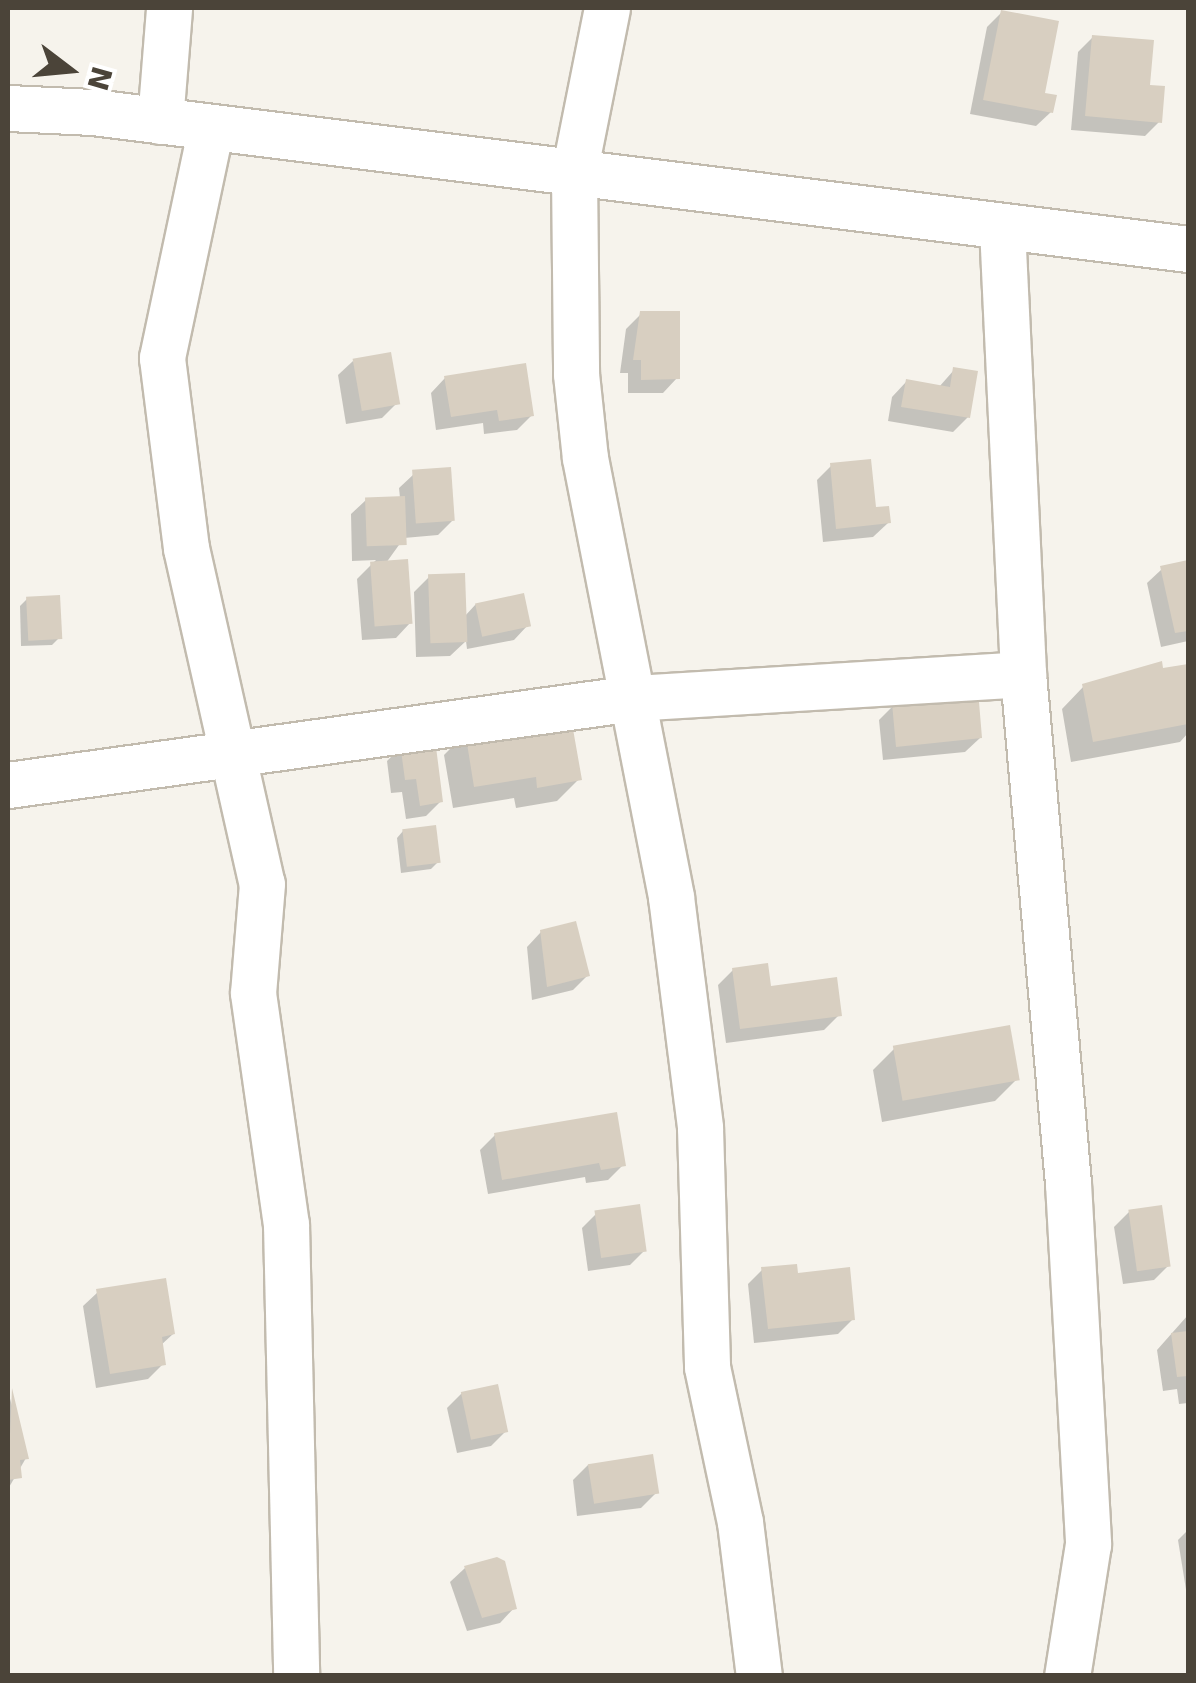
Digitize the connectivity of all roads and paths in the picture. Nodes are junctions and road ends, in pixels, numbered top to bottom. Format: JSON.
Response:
{"nodes":[{"id":1,"x":168,"y":8,"type":"edge"},
{"id":2,"x":606,"y":8,"type":"edge"},
{"id":3,"x":8,"y":108,"type":"edge"},
{"id":4,"x":160,"y":121,"type":"junction"},
{"id":5,"x":211,"y":127,"type":"junction"},
{"id":6,"x":574,"y":173,"type":"junction"},
{"id":7,"x":1002,"y":227,"type":"junction"},
{"id":8,"x":1188,"y":250,"type":"edge"},
{"id":9,"x":1023,"y":674,"type":"junction"},
{"id":10,"x":633,"y":698,"type":"junction"},
{"id":11,"x":234,"y":754,"type":"junction"},
{"id":12,"x":8,"y":785,"type":"edge"},
{"id":13,"x":296,"y":1676,"type":"edge"},
{"id":14,"x":759,"y":1676,"type":"edge"},
{"id":15,"x":1067,"y":1676,"type":"edge"}],
"edges":[{"from":1,"to":4,"type":"street"},
{"from":2,"to":6,"type":"street"},
{"from":3,"to":4,"type":"street"},
{"from":4,"to":5,"type":"street"},
{"from":5,"to":6,"type":"street"},
{"from":5,"to":11,"type":"street"},
{"from":6,"to":7,"type":"street"},
{"from":6,"to":10,"type":"street"},
{"from":7,"to":8,"type":"street"},
{"from":7,"to":9,"type":"street"},
{"from":9,"to":10,"type":"street"},
{"from":9,"to":15,"type":"street"},
{"from":10,"to":11,"type":"street"},
{"from":10,"to":14,"type":"street"},
{"from":11,"to":12,"type":"street"},
{"from":11,"to":13,"type":"street"}]}
